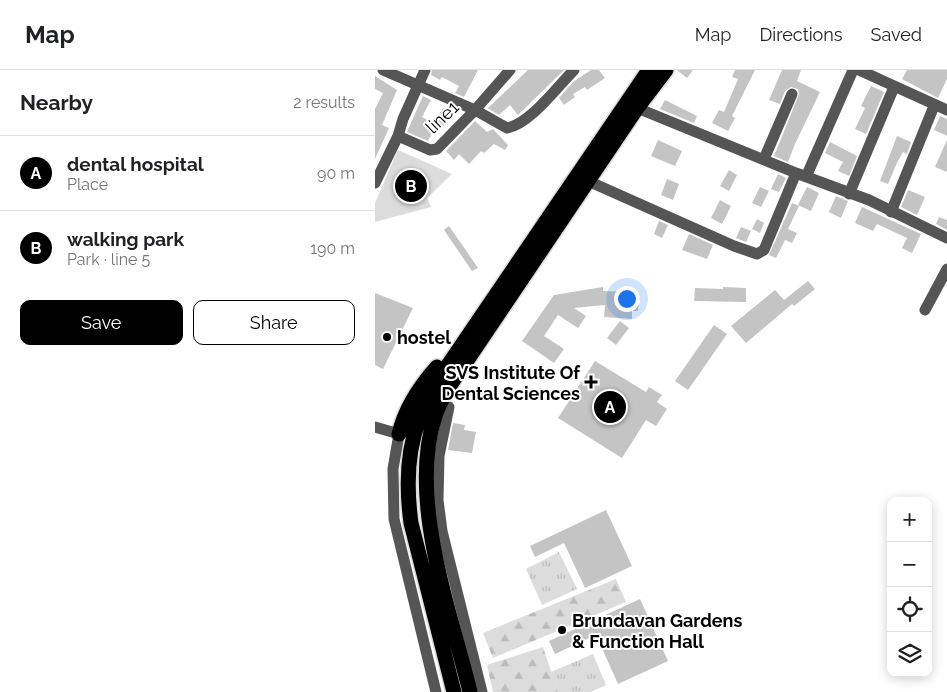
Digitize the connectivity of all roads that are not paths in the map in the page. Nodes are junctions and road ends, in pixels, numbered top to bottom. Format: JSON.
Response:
{"nodes":[{"id":1,"x":383,"y":70,"type":"edge"},
{"id":2,"x":425,"y":70,"type":"edge"},
{"id":3,"x":510,"y":70,"type":"edge"},
{"id":4,"x":574,"y":70,"type":"edge"},
{"id":5,"x":649,"y":70,"type":"edge"},
{"id":6,"x":666,"y":70,"type":"edge"},
{"id":7,"x":853,"y":70,"type":"edge"},
{"id":8,"x":859,"y":70,"type":"edge"},
{"id":9,"x":417,"y":86,"type":"junction"},
{"id":10,"x":894,"y":86,"type":"junction"},
{"id":11,"x":793,"y":94,"type":"dead end"},
{"id":12,"x":934,"y":106,"type":"junction"},
{"id":13,"x":637,"y":108,"type":"junction"},
{"id":14,"x":475,"y":110,"type":"junction"},
{"id":15,"x":947,"y":110,"type":"edge"},
{"id":16,"x":399,"y":136,"type":"junction"},
{"id":17,"x":764,"y":160,"type":"junction"},
{"id":18,"x":801,"y":175,"type":"junction"},
{"id":19,"x":588,"y":181,"type":"junction"},
{"id":20,"x":375,"y":184,"type":"edge"},
{"id":21,"x":849,"y":194,"type":"junction"},
{"id":22,"x":891,"y":212,"type":"junction"},
{"id":23,"x":546,"y":233,"type":"junction"},
{"id":24,"x":947,"y":238,"type":"edge"},
{"id":25,"x":947,"y":269,"type":"edge"},
{"id":26,"x":925,"y":310,"type":"dead end"},
{"id":27,"x":468,"y":347,"type":"junction"},
{"id":28,"x":449,"y":407,"type":"joint"},
{"id":29,"x":375,"y":427,"type":"edge"},
{"id":30,"x":399,"y":434,"type":"junction"},
{"id":31,"x":436,"y":692,"type":"edge"},
{"id":32,"x":454,"y":692,"type":"edge"},
{"id":33,"x":470,"y":692,"type":"edge"},
{"id":34,"x":482,"y":692,"type":"edge"}],
"edges":[{"from":1,"to":9,"type":"street"},
{"from":2,"to":9,"type":"street"},
{"from":3,"to":14,"type":"street"},
{"from":4,"to":14,"type":"street","name":"line1"},
{"from":5,"to":23,"type":"highway"},
{"from":6,"to":13,"type":"highway"},
{"from":7,"to":18,"type":"street"},
{"from":8,"to":10,"type":"street"},
{"from":9,"to":14,"type":"street"},
{"from":9,"to":16,"type":"street"},
{"from":10,"to":12,"type":"street"},
{"from":10,"to":21,"type":"street"},
{"from":11,"to":17,"type":"street"},
{"from":12,"to":15,"type":"street"},
{"from":12,"to":22,"type":"street"},
{"from":13,"to":17,"type":"street"},
{"from":13,"to":19,"type":"highway"},
{"from":14,"to":16,"type":"street","name":"line1"},
{"from":16,"to":20,"type":"street"},
{"from":17,"to":18,"type":"street"},
{"from":18,"to":19,"type":"street"},
{"from":18,"to":21,"type":"street"},
{"from":19,"to":23,"type":"highway"},
{"from":21,"to":22,"type":"street"},
{"from":22,"to":24,"type":"street"},
{"from":23,"to":27,"type":"highway"},
{"from":25,"to":26,"type":"street"},
{"from":27,"to":28,"type":"highway"},
{"from":27,"to":30,"type":"highway"},
{"from":27,"to":32,"type":"highway"},
{"from":27,"to":33,"type":"highway"},
{"from":28,"to":34,"type":"street"},
{"from":29,"to":30,"type":"street"},
{"from":30,"to":31,"type":"street"}]}
